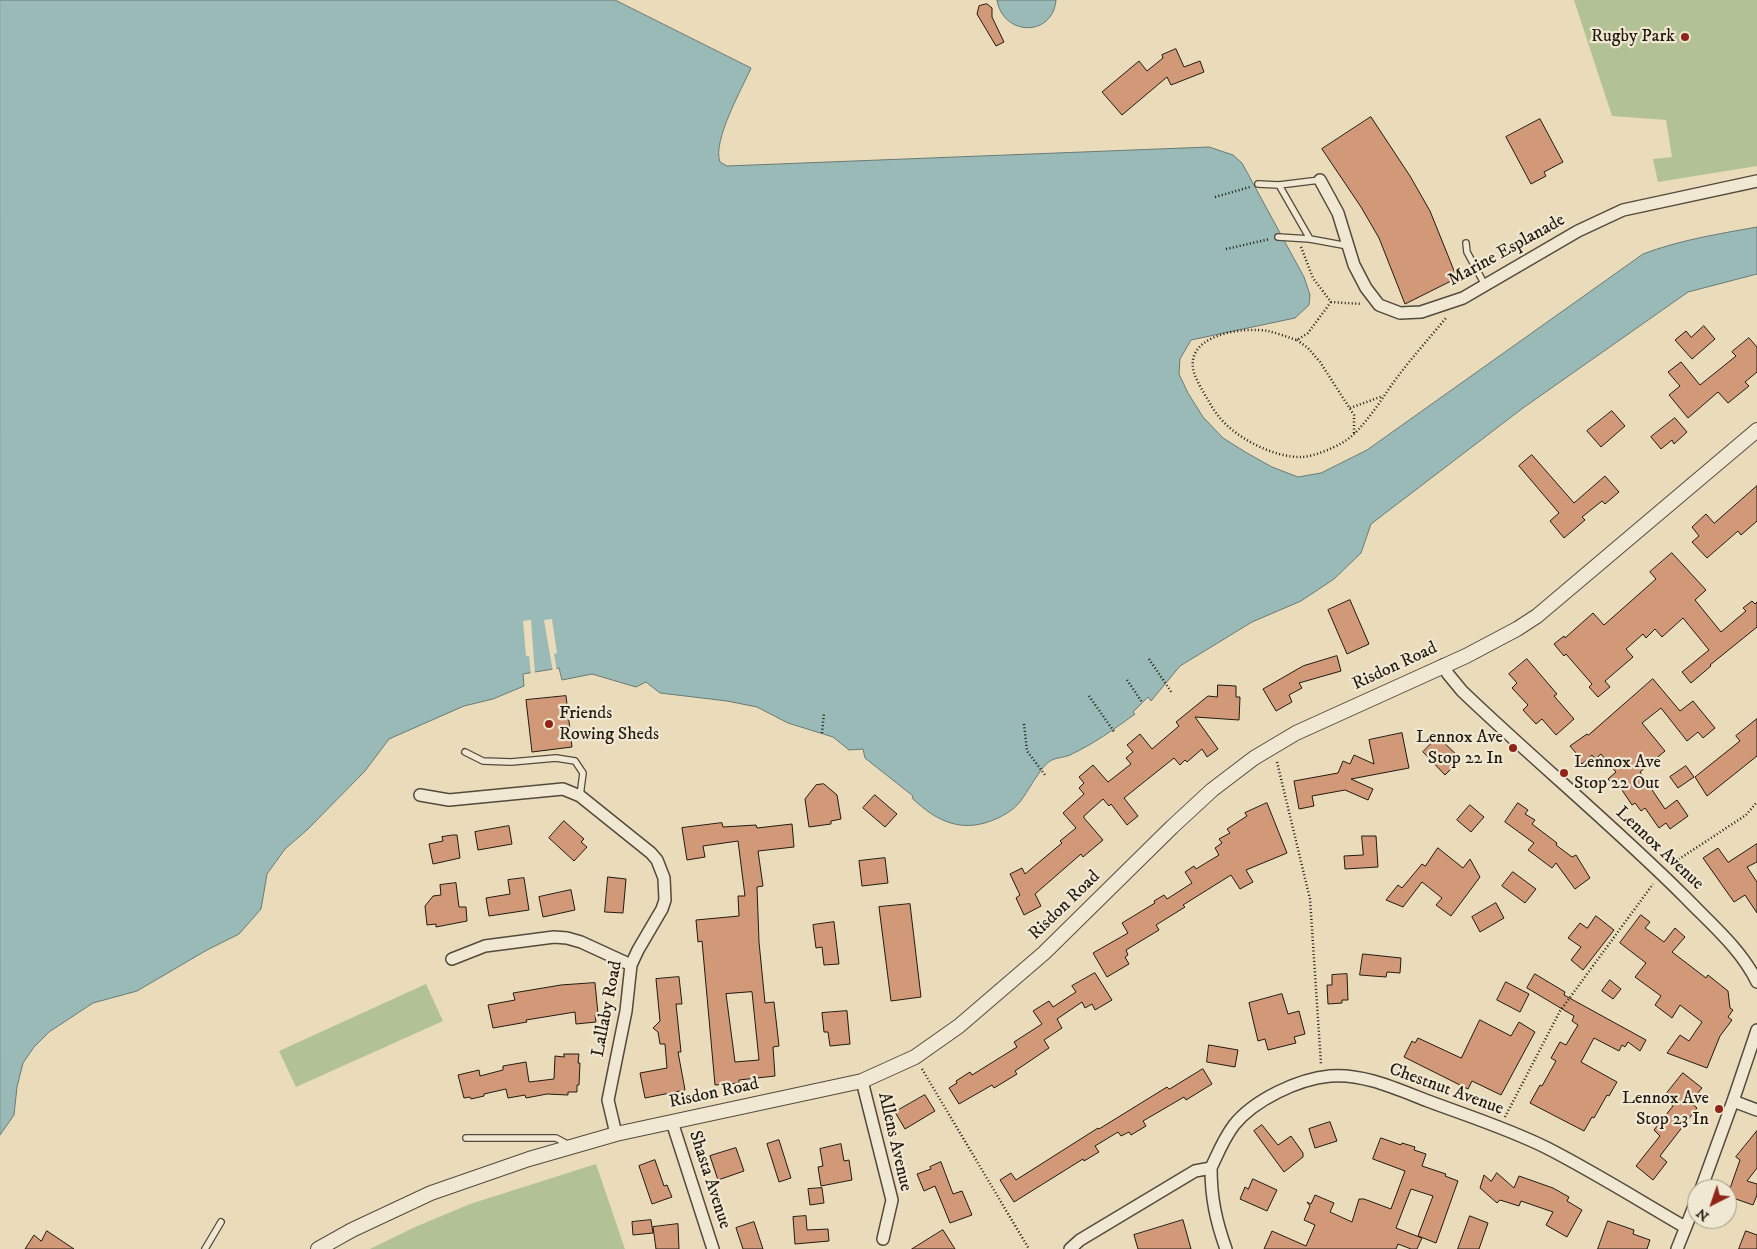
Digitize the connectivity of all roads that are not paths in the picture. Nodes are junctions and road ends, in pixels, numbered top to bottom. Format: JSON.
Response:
{"nodes":[{"id":1,"x":1320,"y":180,"type":"joint"},
{"id":2,"x":1757,"y":181,"type":"edge"},
{"id":3,"x":1258,"y":184,"type":"road end"},
{"id":4,"x":1279,"y":184,"type":"junction"},
{"id":5,"x":1278,"y":236,"type":"road end"},
{"id":6,"x":1310,"y":239,"type":"junction"},
{"id":7,"x":1466,"y":243,"type":"dead end"},
{"id":8,"x":1348,"y":246,"type":"junction"},
{"id":9,"x":1485,"y":284,"type":"junction"},
{"id":10,"x":1757,"y":430,"type":"edge"},
{"id":11,"x":1444,"y":665,"type":"junction"},
{"id":12,"x":465,"y":752,"type":"dead end"},
{"id":13,"x":420,"y":795,"type":"dead end"},
{"id":14,"x":580,"y":796,"type":"junction"},
{"id":15,"x":452,"y":959,"type":"dead end"},
{"id":16,"x":631,"y":966,"type":"junction"},
{"id":17,"x":1757,"y":982,"type":"edge"},
{"id":18,"x":1757,"y":1030,"type":"edge"},
{"id":19,"x":862,"y":1081,"type":"junction"},
{"id":20,"x":1733,"y":1102,"type":"junction"},
{"id":21,"x":1757,"y":1110,"type":"edge"},
{"id":22,"x":672,"y":1122,"type":"junction"},
{"id":23,"x":616,"y":1134,"type":"junction"},
{"id":24,"x":466,"y":1138,"type":"dead end"},
{"id":25,"x":570,"y":1146,"type":"junction"},
{"id":26,"x":1211,"y":1168,"type":"junction"},
{"id":27,"x":1705,"y":1179,"type":"edge"},
{"id":28,"x":221,"y":1222,"type":"dead end"},
{"id":29,"x":1687,"y":1222,"type":"edge"},
{"id":30,"x":1685,"y":1227,"type":"junction"},
{"id":31,"x":882,"y":1239,"type":"dead end"},
{"id":32,"x":205,"y":1249,"type":"edge"},
{"id":33,"x":318,"y":1249,"type":"edge"},
{"id":34,"x":713,"y":1249,"type":"edge"},
{"id":35,"x":1070,"y":1249,"type":"edge"},
{"id":36,"x":1226,"y":1249,"type":"edge"},
{"id":37,"x":1677,"y":1249,"type":"edge"}],
"edges":[{"from":1,"to":4,"type":"lane"},
{"from":1,"to":8,"type":"street"},
{"from":2,"to":9,"type":"street","name":"Marine Esplanade"},
{"from":3,"to":4,"type":"lane"},
{"from":4,"to":6,"type":"lane"},
{"from":5,"to":6,"type":"lane"},
{"from":6,"to":8,"type":"lane"},
{"from":7,"to":9,"type":"lane"},
{"from":8,"to":9,"type":"street","name":"Marine Esplanade"},
{"from":10,"to":11,"type":"street","name":"Risdon Road"},
{"from":11,"to":17,"type":"street","name":"Lennox Avenue"},
{"from":11,"to":19,"type":"street","name":"Risdon Road"},
{"from":12,"to":14,"type":"lane"},
{"from":13,"to":14,"type":"street","name":"Lallaby Road"},
{"from":14,"to":16,"type":"street","name":"Lallaby Road"},
{"from":15,"to":16,"type":"street"},
{"from":16,"to":23,"type":"street","name":"Lallaby Road"},
{"from":18,"to":20,"type":"street"},
{"from":19,"to":22,"type":"street","name":"Risdon Road"},
{"from":19,"to":31,"type":"street","name":"Allens Avenue"},
{"from":20,"to":21,"type":"street"},
{"from":20,"to":27,"type":"street"},
{"from":22,"to":23,"type":"street","name":"Risdon Road"},
{"from":22,"to":34,"type":"street","name":"Shasta Avenue"},
{"from":23,"to":25,"type":"street","name":"Risdon Road"},
{"from":24,"to":25,"type":"lane"},
{"from":25,"to":33,"type":"street","name":"Risdon Road"},
{"from":26,"to":30,"type":"street","name":"Chestnut Avenue"},
{"from":26,"to":35,"type":"street"},
{"from":26,"to":36,"type":"street","name":"Chestnut Avenue"},
{"from":28,"to":32,"type":"lane"},
{"from":29,"to":30,"type":"street"},
{"from":30,"to":37,"type":"street"}]}
